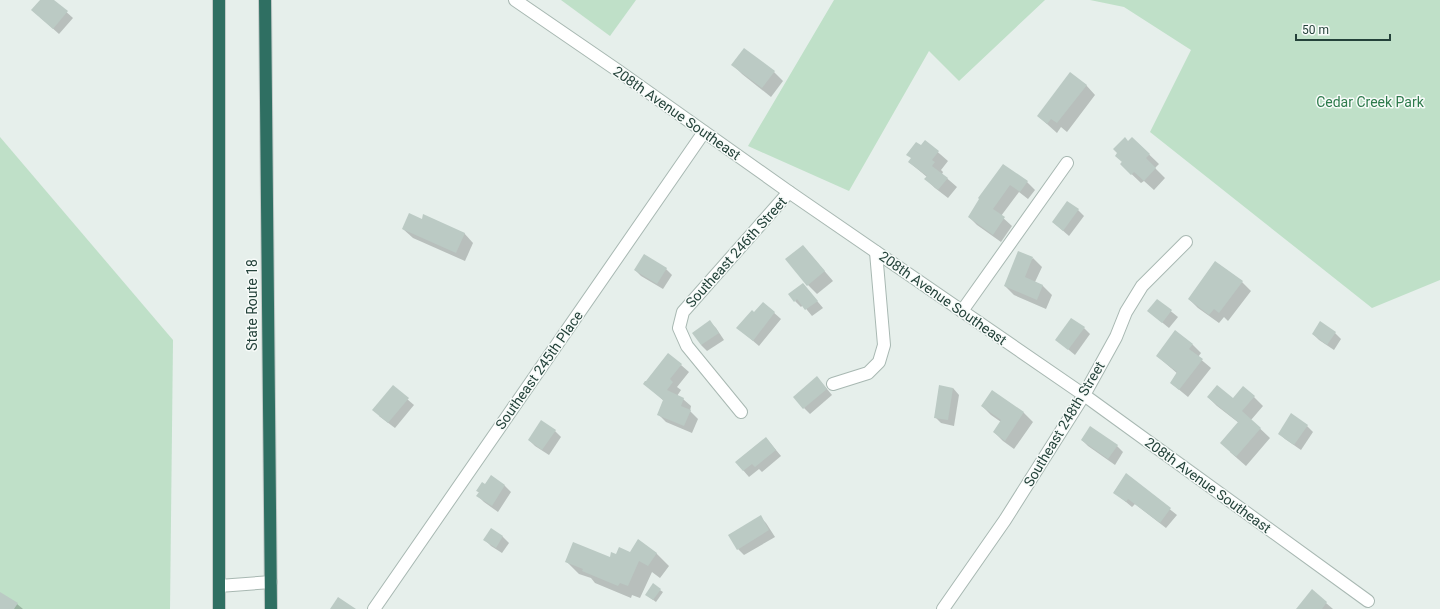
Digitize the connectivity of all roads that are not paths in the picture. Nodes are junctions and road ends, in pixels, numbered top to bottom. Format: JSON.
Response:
{"nodes":[{"id":1,"x":219,"y":0,"type":"edge"},
{"id":2,"x":265,"y":0,"type":"edge"},
{"id":3,"x":515,"y":0,"type":"edge"},
{"id":4,"x":704,"y":132,"type":"junction"},
{"id":5,"x":1066,"y":163,"type":"dead end"},
{"id":6,"x":789,"y":192,"type":"junction"},
{"id":7,"x":1186,"y":242,"type":"dead end"},
{"id":8,"x":876,"y":252,"type":"junction"},
{"id":9,"x":962,"y":311,"type":"junction"},
{"id":10,"x":833,"y":384,"type":"dead end"},
{"id":11,"x":1084,"y":395,"type":"junction"},
{"id":12,"x":741,"y":412,"type":"dead end"},
{"id":13,"x":270,"y":582,"type":"junction"},
{"id":14,"x":220,"y":586,"type":"junction"},
{"id":15,"x":1368,"y":601,"type":"dead end"},
{"id":16,"x":219,"y":609,"type":"edge"},
{"id":17,"x":271,"y":609,"type":"edge"},
{"id":18,"x":374,"y":609,"type":"edge"},
{"id":19,"x":943,"y":609,"type":"edge"}],
"edges":[{"from":1,"to":14,"type":"highway"},
{"from":2,"to":13,"type":"highway","name":"State Route 18"},
{"from":3,"to":4,"type":"street","name":"208th Avenue Southeast"},
{"from":4,"to":6,"type":"street","name":"208th Avenue Southeast"},
{"from":4,"to":18,"type":"street","name":"Southeast 245th Place"},
{"from":5,"to":9,"type":"street"},
{"from":6,"to":8,"type":"street","name":"208th Avenue Southeast"},
{"from":6,"to":12,"type":"street","name":"Southeast 246th Street"},
{"from":7,"to":11,"type":"street","name":"Southeast 248th Street"},
{"from":8,"to":9,"type":"street","name":"208th Avenue Southeast"},
{"from":8,"to":10,"type":"street"},
{"from":9,"to":11,"type":"street","name":"208th Avenue Southeast"},
{"from":11,"to":15,"type":"street","name":"208th Avenue Southeast"},
{"from":11,"to":19,"type":"street","name":"Southeast 248th Street"},
{"from":13,"to":14,"type":"street"},
{"from":13,"to":17,"type":"highway","name":"State Route 18"},
{"from":14,"to":16,"type":"highway"}]}
